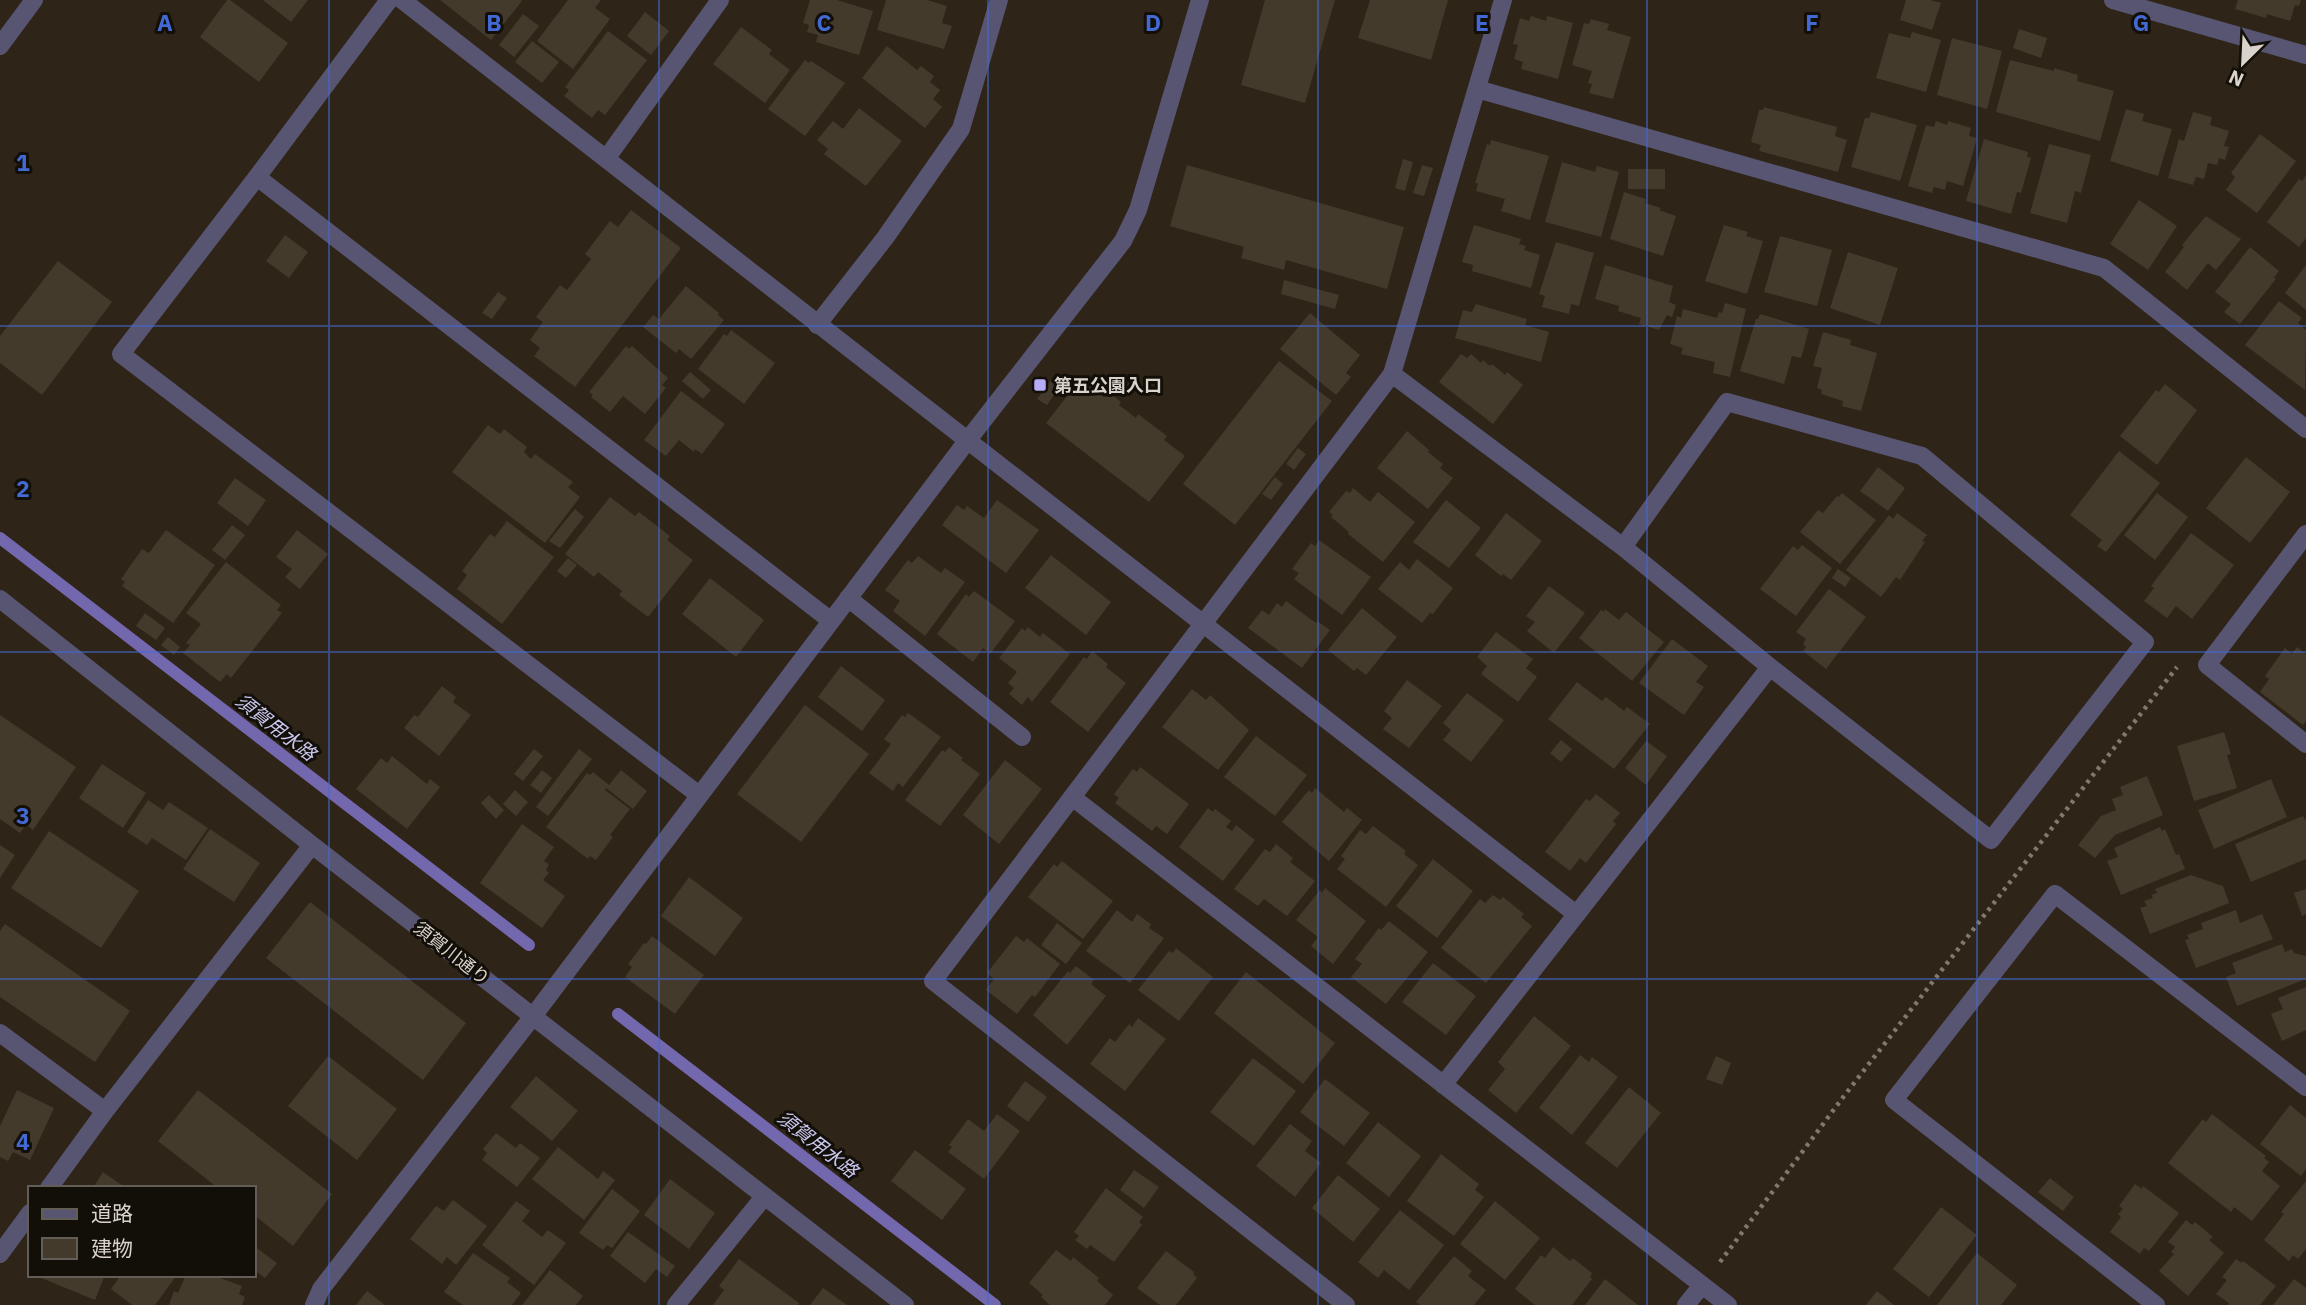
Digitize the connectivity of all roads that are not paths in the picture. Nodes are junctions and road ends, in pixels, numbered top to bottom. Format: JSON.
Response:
{"nodes":[{"id":1,"x":34,"y":0,"type":"edge"},
{"id":2,"x":389,"y":0,"type":"edge"},
{"id":3,"x":402,"y":0,"type":"edge"},
{"id":4,"x":720,"y":0,"type":"edge"},
{"id":5,"x":999,"y":0,"type":"edge"},
{"id":6,"x":1200,"y":0,"type":"edge"},
{"id":7,"x":1503,"y":0,"type":"edge"},
{"id":8,"x":2113,"y":0,"type":"edge"},
{"id":9,"x":0,"y":46,"type":"edge"},
{"id":10,"x":2306,"y":54,"type":"edge"},
{"id":11,"x":1476,"y":89,"type":"junction"},
{"id":12,"x":606,"y":159,"type":"junction"},
{"id":13,"x":257,"y":177,"type":"junction"},
{"id":14,"x":817,"y":325,"type":"junction"},
{"id":15,"x":1392,"y":374,"type":"junction"},
{"id":16,"x":2306,"y":429,"type":"edge"},
{"id":17,"x":967,"y":441,"type":"junction"},
{"id":18,"x":2306,"y":534,"type":"edge"},
{"id":19,"x":1623,"y":547,"type":"junction"},
{"id":20,"x":848,"y":598,"type":"junction"},
{"id":21,"x":0,"y":599,"type":"edge"},
{"id":22,"x":831,"y":620,"type":"junction"},
{"id":23,"x":1202,"y":624,"type":"junction"},
{"id":24,"x":1770,"y":667,"type":"junction"},
{"id":25,"x":1022,"y":737,"type":"dead end"},
{"id":26,"x":2306,"y":744,"type":"edge"},
{"id":27,"x":699,"y":795,"type":"junction"},
{"id":28,"x":1072,"y":797,"type":"junction"},
{"id":29,"x":312,"y":845,"type":"junction"},
{"id":30,"x":1576,"y":914,"type":"junction"},
{"id":31,"x":534,"y":1015,"type":"junction"},
{"id":32,"x":0,"y":1033,"type":"edge"},
{"id":33,"x":1443,"y":1085,"type":"junction"},
{"id":34,"x":2306,"y":1087,"type":"edge"},
{"id":35,"x":105,"y":1111,"type":"junction"},
{"id":36,"x":50,"y":1186,"type":"edge"},
{"id":37,"x":764,"y":1197,"type":"junction"},
{"id":38,"x":28,"y":1216,"type":"edge"},
{"id":39,"x":0,"y":1254,"type":"edge"},
{"id":40,"x":1702,"y":1285,"type":"junction"},
{"id":41,"x":314,"y":1305,"type":"edge"},
{"id":42,"x":676,"y":1305,"type":"edge"},
{"id":43,"x":905,"y":1305,"type":"edge"},
{"id":44,"x":1346,"y":1305,"type":"edge"},
{"id":45,"x":1686,"y":1305,"type":"edge"},
{"id":46,"x":1728,"y":1305,"type":"edge"},
{"id":47,"x":2156,"y":1305,"type":"edge"}],
"edges":[{"from":1,"to":9,"type":"street"},
{"from":2,"to":13,"type":"street"},
{"from":3,"to":12,"type":"street"},
{"from":4,"to":12,"type":"street"},
{"from":5,"to":14,"type":"street"},
{"from":6,"to":17,"type":"street"},
{"from":7,"to":11,"type":"street"},
{"from":8,"to":10,"type":"street"},
{"from":11,"to":15,"type":"street"},
{"from":11,"to":16,"type":"street"},
{"from":12,"to":14,"type":"street"},
{"from":13,"to":22,"type":"street"},
{"from":13,"to":27,"type":"street"},
{"from":14,"to":17,"type":"street"},
{"from":15,"to":19,"type":"street"},
{"from":15,"to":23,"type":"street"},
{"from":17,"to":20,"type":"street"},
{"from":17,"to":23,"type":"street"},
{"from":18,"to":26,"type":"street"},
{"from":19,"to":24,"type":"street"},
{"from":19,"to":24,"type":"street"},
{"from":20,"to":22,"type":"street"},
{"from":20,"to":25,"type":"street"},
{"from":21,"to":29,"type":"street","name":"須賀川通り"},
{"from":22,"to":27,"type":"street"},
{"from":23,"to":28,"type":"street"},
{"from":23,"to":30,"type":"street"},
{"from":24,"to":30,"type":"street"},
{"from":27,"to":31,"type":"street"},
{"from":28,"to":33,"type":"street"},
{"from":28,"to":44,"type":"street"},
{"from":29,"to":31,"type":"street","name":"須賀川通り"},
{"from":29,"to":35,"type":"street"},
{"from":30,"to":33,"type":"street"},
{"from":31,"to":37,"type":"street","name":"須賀川通り"},
{"from":31,"to":41,"type":"street"},
{"from":32,"to":35,"type":"street"},
{"from":33,"to":40,"type":"street"},
{"from":34,"to":47,"type":"street"},
{"from":35,"to":36,"type":"street"},
{"from":37,"to":42,"type":"street"},
{"from":37,"to":43,"type":"street","name":"須賀川通り"},
{"from":38,"to":39,"type":"street"},
{"from":40,"to":45,"type":"street"},
{"from":40,"to":46,"type":"street"}]}
